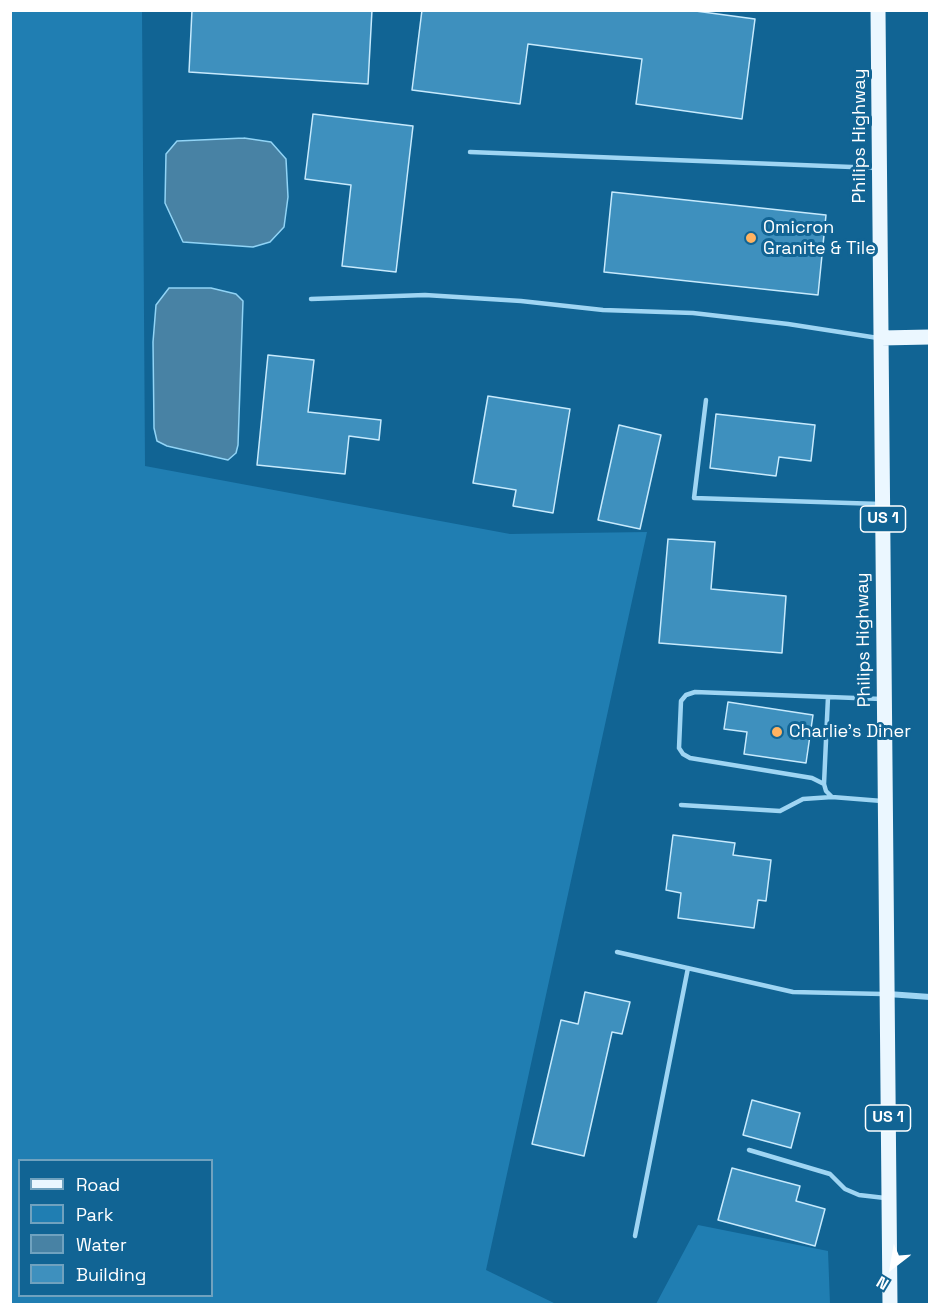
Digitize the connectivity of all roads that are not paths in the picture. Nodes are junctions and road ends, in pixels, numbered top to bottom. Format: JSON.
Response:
{"nodes":[{"id":1,"x":878,"y":10,"type":"edge"},
{"id":2,"x":470,"y":152,"type":"dead end"},
{"id":3,"x":879,"y":168,"type":"junction"},
{"id":4,"x":311,"y":299,"type":"dead end"},
{"id":5,"x":930,"y":337,"type":"edge"},
{"id":6,"x":881,"y":338,"type":"junction"},
{"id":7,"x":706,"y":400,"type":"dead end"},
{"id":8,"x":882,"y":504,"type":"junction"},
{"id":9,"x":828,"y":697,"type":"junction"},
{"id":10,"x":884,"y":699,"type":"junction"},
{"id":11,"x":824,"y":784,"type":"junction"},
{"id":12,"x":832,"y":797,"type":"junction"},
{"id":13,"x":885,"y":801,"type":"junction"},
{"id":14,"x":681,"y":805,"type":"dead end"},
{"id":15,"x":617,"y":952,"type":"dead end"},
{"id":16,"x":688,"y":968,"type":"junction"},
{"id":17,"x":887,"y":994,"type":"junction"},
{"id":18,"x":930,"y":997,"type":"edge"},
{"id":19,"x":749,"y":1150,"type":"dead end"},
{"id":20,"x":889,"y":1199,"type":"junction"},
{"id":21,"x":635,"y":1236,"type":"dead end"},
{"id":22,"x":890,"y":1305,"type":"edge"}],
"edges":[{"from":1,"to":3,"type":"main road","name":"Philips Highway","number":"US 1"},
{"from":2,"to":3,"type":"lane"},
{"from":3,"to":6,"type":"main road","name":"Philips Highway","number":"US 1"},
{"from":4,"to":6,"type":"lane"},
{"from":5,"to":6,"type":"main road"},
{"from":6,"to":8,"type":"main road","name":"Philips Highway","number":"US 1"},
{"from":7,"to":8,"type":"lane"},
{"from":8,"to":10,"type":"main road","name":"Philips Highway","number":"US 1"},
{"from":9,"to":10,"type":"lane"},
{"from":9,"to":11,"type":"lane"},
{"from":9,"to":11,"type":"lane"},
{"from":10,"to":13,"type":"main road","name":"Philips Highway","number":"US 1"},
{"from":11,"to":12,"type":"lane"},
{"from":12,"to":13,"type":"lane"},
{"from":12,"to":14,"type":"lane"},
{"from":13,"to":17,"type":"main road","name":"Philips Highway","number":"US 1"},
{"from":15,"to":16,"type":"lane"},
{"from":16,"to":17,"type":"lane"},
{"from":16,"to":21,"type":"lane"},
{"from":17,"to":18,"type":"street"},
{"from":17,"to":20,"type":"main road","name":"Philips Highway","number":"US 1"},
{"from":19,"to":20,"type":"lane"},
{"from":20,"to":22,"type":"main road","name":"Philips Highway","number":"US 1"}]}
